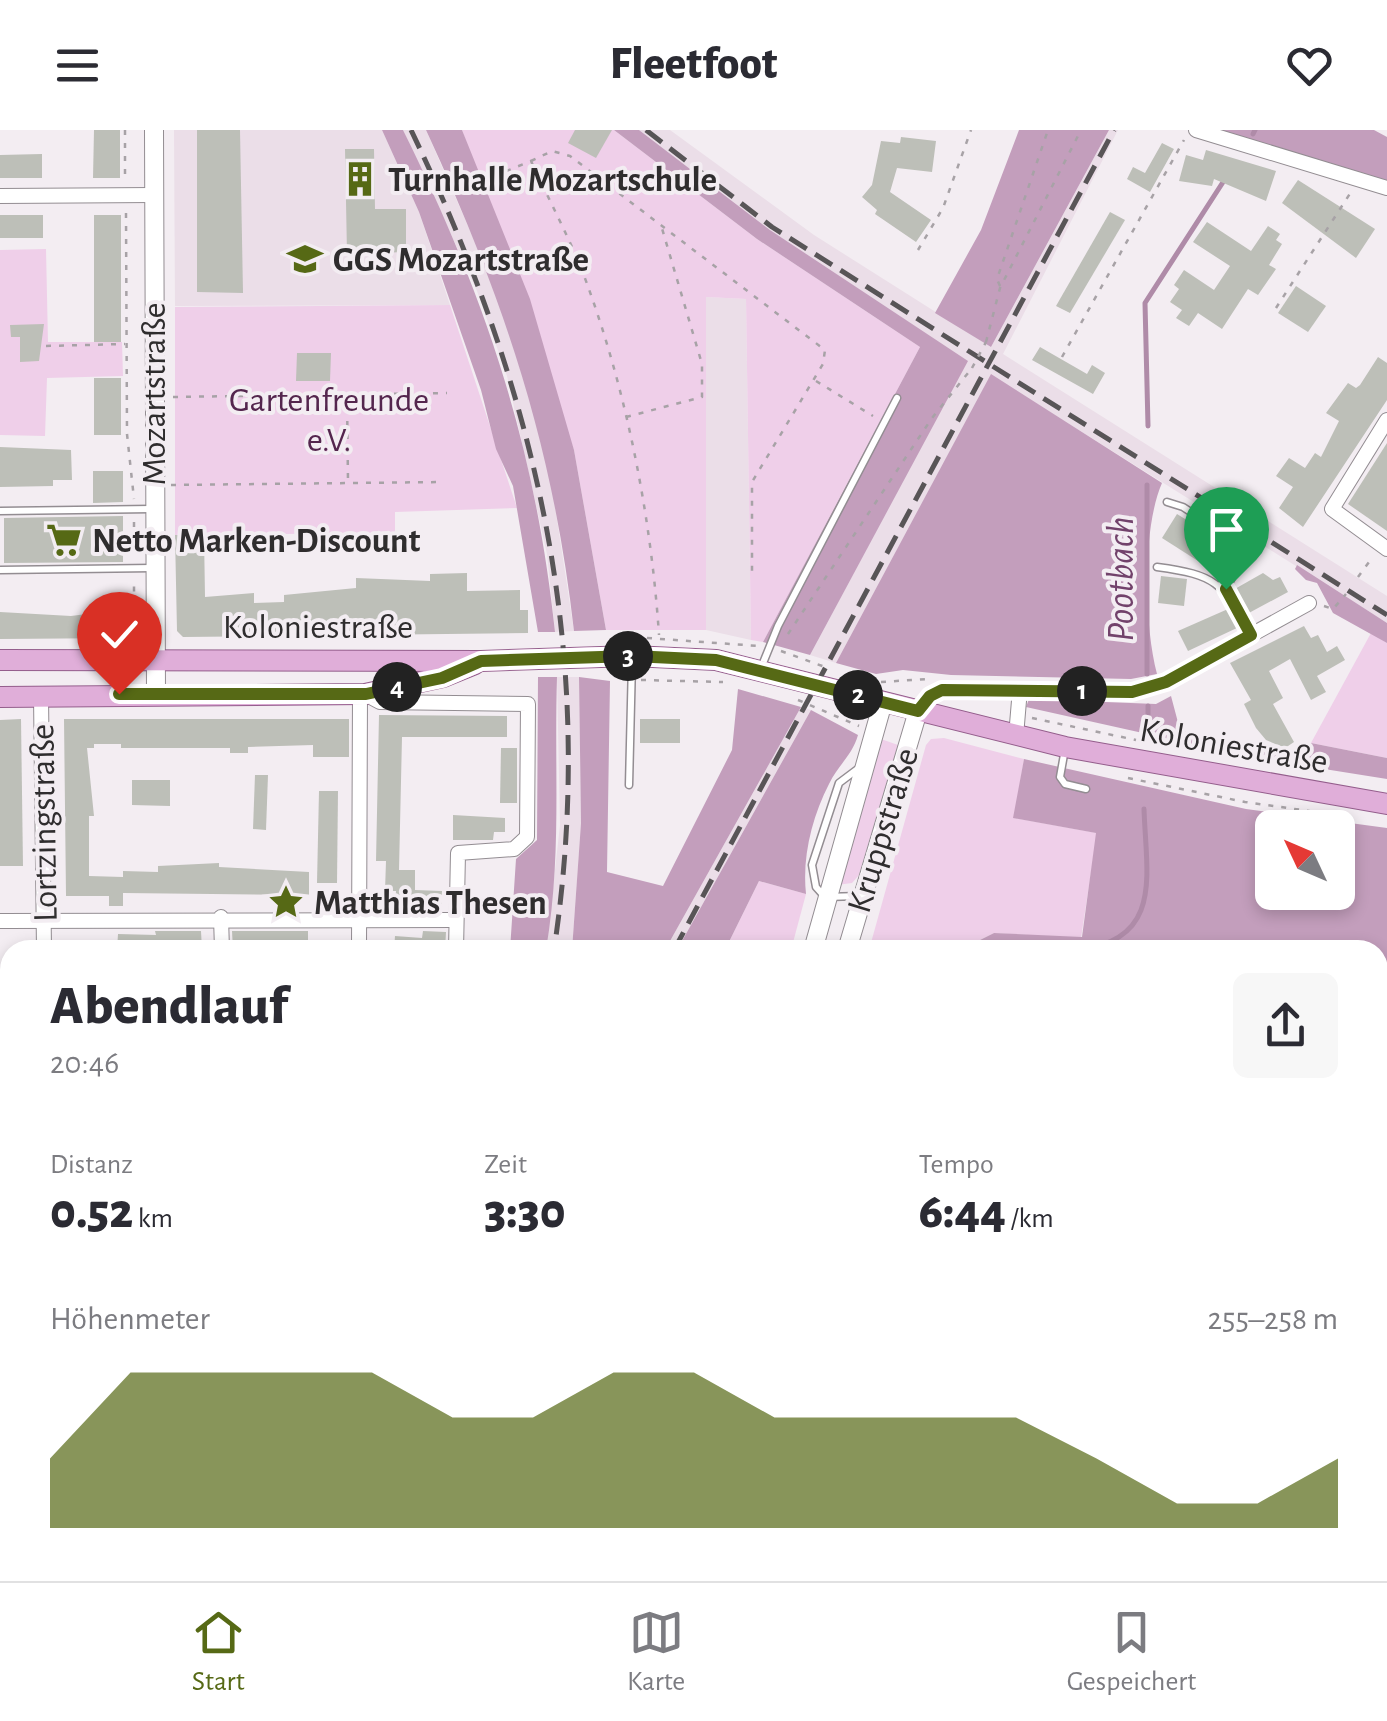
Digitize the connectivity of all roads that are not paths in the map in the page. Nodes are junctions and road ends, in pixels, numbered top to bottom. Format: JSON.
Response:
{"nodes":[{"id":1,"x":154,"y":130,"type":"edge"},
{"id":2,"x":1193,"y":130,"type":"edge"},
{"id":3,"x":1387,"y":188,"type":"edge"},
{"id":4,"x":154,"y":195,"type":"junction"},
{"id":5,"x":0,"y":196,"type":"edge"},
{"id":6,"x":897,"y":398,"type":"dead end"},
{"id":7,"x":1387,"y":420,"type":"edge"},
{"id":8,"x":1167,"y":502,"type":"dead end"},
{"id":9,"x":143,"y":509,"type":"junction"},
{"id":10,"x":0,"y":510,"type":"edge"},
{"id":11,"x":1387,"y":549,"type":"edge"},
{"id":12,"x":1157,"y":567,"type":"dead end"},
{"id":13,"x":143,"y":568,"type":"junction"},
{"id":14,"x":0,"y":570,"type":"edge"},
{"id":15,"x":1226,"y":589,"type":"junction"},
{"id":16,"x":1309,"y":602,"type":"dead end"},
{"id":17,"x":1251,"y":635,"type":"junction"},
{"id":18,"x":632,"y":656,"type":"junction"},
{"id":19,"x":154,"y":659,"type":"junction"},
{"id":20,"x":0,"y":660,"type":"edge"},
{"id":21,"x":481,"y":661,"type":"junction"},
{"id":22,"x":760,"y":669,"type":"junction"},
{"id":23,"x":1020,"y":690,"type":"junction"},
{"id":24,"x":156,"y":694,"type":"junction"},
{"id":25,"x":363,"y":694,"type":"junction"},
{"id":26,"x":42,"y":696,"type":"junction"},
{"id":27,"x":0,"y":697,"type":"edge"},
{"id":28,"x":883,"y":702,"type":"junction"},
{"id":29,"x":918,"y":711,"type":"junction"},
{"id":30,"x":1016,"y":725,"type":"junction"},
{"id":31,"x":1066,"y":747,"type":"junction"},
{"id":32,"x":629,"y":785,"type":"dead end"},
{"id":33,"x":1086,"y":789,"type":"dead end"},
{"id":34,"x":1387,"y":804,"type":"edge"},
{"id":35,"x":861,"y":896,"type":"junction"},
{"id":36,"x":825,"y":897,"type":"junction"},
{"id":37,"x":221,"y":917,"type":"junction"},
{"id":38,"x":359,"y":918,"type":"junction"},
{"id":39,"x":0,"y":920,"type":"edge"},
{"id":40,"x":44,"y":920,"type":"junction"},
{"id":41,"x":456,"y":920,"type":"junction"},
{"id":42,"x":44,"y":940,"type":"edge"},
{"id":43,"x":222,"y":940,"type":"edge"},
{"id":44,"x":358,"y":940,"type":"edge"},
{"id":45,"x":456,"y":940,"type":"edge"},
{"id":46,"x":815,"y":940,"type":"edge"},
{"id":47,"x":850,"y":940,"type":"edge"}],
"edges":[{"from":1,"to":4,"type":"street","name":"Mozartstraße"},
{"from":2,"to":3,"type":"street"},
{"from":4,"to":5,"type":"street"},
{"from":4,"to":9,"type":"street","name":"Mozartstraße"},
{"from":6,"to":22,"type":"lane"},
{"from":7,"to":11,"type":"street"},
{"from":8,"to":15,"type":"lane"},
{"from":9,"to":10,"type":"lane"},
{"from":9,"to":13,"type":"street","name":"Mozartstraße"},
{"from":12,"to":15,"type":"lane"},
{"from":13,"to":14,"type":"lane"},
{"from":13,"to":19,"type":"street","name":"Mozartstraße"},
{"from":15,"to":17,"type":"lane"},
{"from":16,"to":17,"type":"street"},
{"from":17,"to":23,"type":"street"},
{"from":18,"to":21,"type":"main road","name":"Koloniestraße"},
{"from":18,"to":22,"type":"main road","name":"Koloniestraße"},
{"from":18,"to":32,"type":"lane"},
{"from":19,"to":20,"type":"main road","name":"Koloniestraße"},
{"from":19,"to":21,"type":"main road","name":"Koloniestraße"},
{"from":19,"to":24,"type":"street"},
{"from":21,"to":25,"type":"main road","name":"Koloniestraße"},
{"from":22,"to":28,"type":"main road","name":"Koloniestraße"},
{"from":23,"to":29,"type":"street"},
{"from":23,"to":30,"type":"street"},
{"from":24,"to":25,"type":"main road","name":"Koloniestraße"},
{"from":24,"to":26,"type":"main road","name":"Koloniestraße"},
{"from":25,"to":38,"type":"street"},
{"from":25,"to":41,"type":"street","name":"Koloniestraße"},
{"from":26,"to":27,"type":"main road","name":"Koloniestraße"},
{"from":26,"to":40,"type":"street","name":"Lortzingstraße"},
{"from":28,"to":29,"type":"main road","name":"Koloniestraße"},
{"from":28,"to":36,"type":"street","name":"Kruppstraße"},
{"from":29,"to":30,"type":"main road","name":"Koloniestraße"},
{"from":29,"to":35,"type":"street","name":"Kruppstraße"},
{"from":30,"to":31,"type":"main road","name":"Koloniestraße"},
{"from":31,"to":33,"type":"lane"},
{"from":31,"to":34,"type":"main road","name":"Koloniestraße"},
{"from":35,"to":36,"type":"lane"},
{"from":35,"to":47,"type":"street","name":"Kruppstraße"},
{"from":36,"to":46,"type":"street","name":"Kruppstraße"},
{"from":37,"to":38,"type":"street"},
{"from":37,"to":40,"type":"street"},
{"from":37,"to":43,"type":"street"},
{"from":38,"to":41,"type":"street"},
{"from":38,"to":44,"type":"street"},
{"from":39,"to":40,"type":"street"},
{"from":40,"to":42,"type":"street","name":"Lortzingstraße"},
{"from":41,"to":45,"type":"street"}]}
